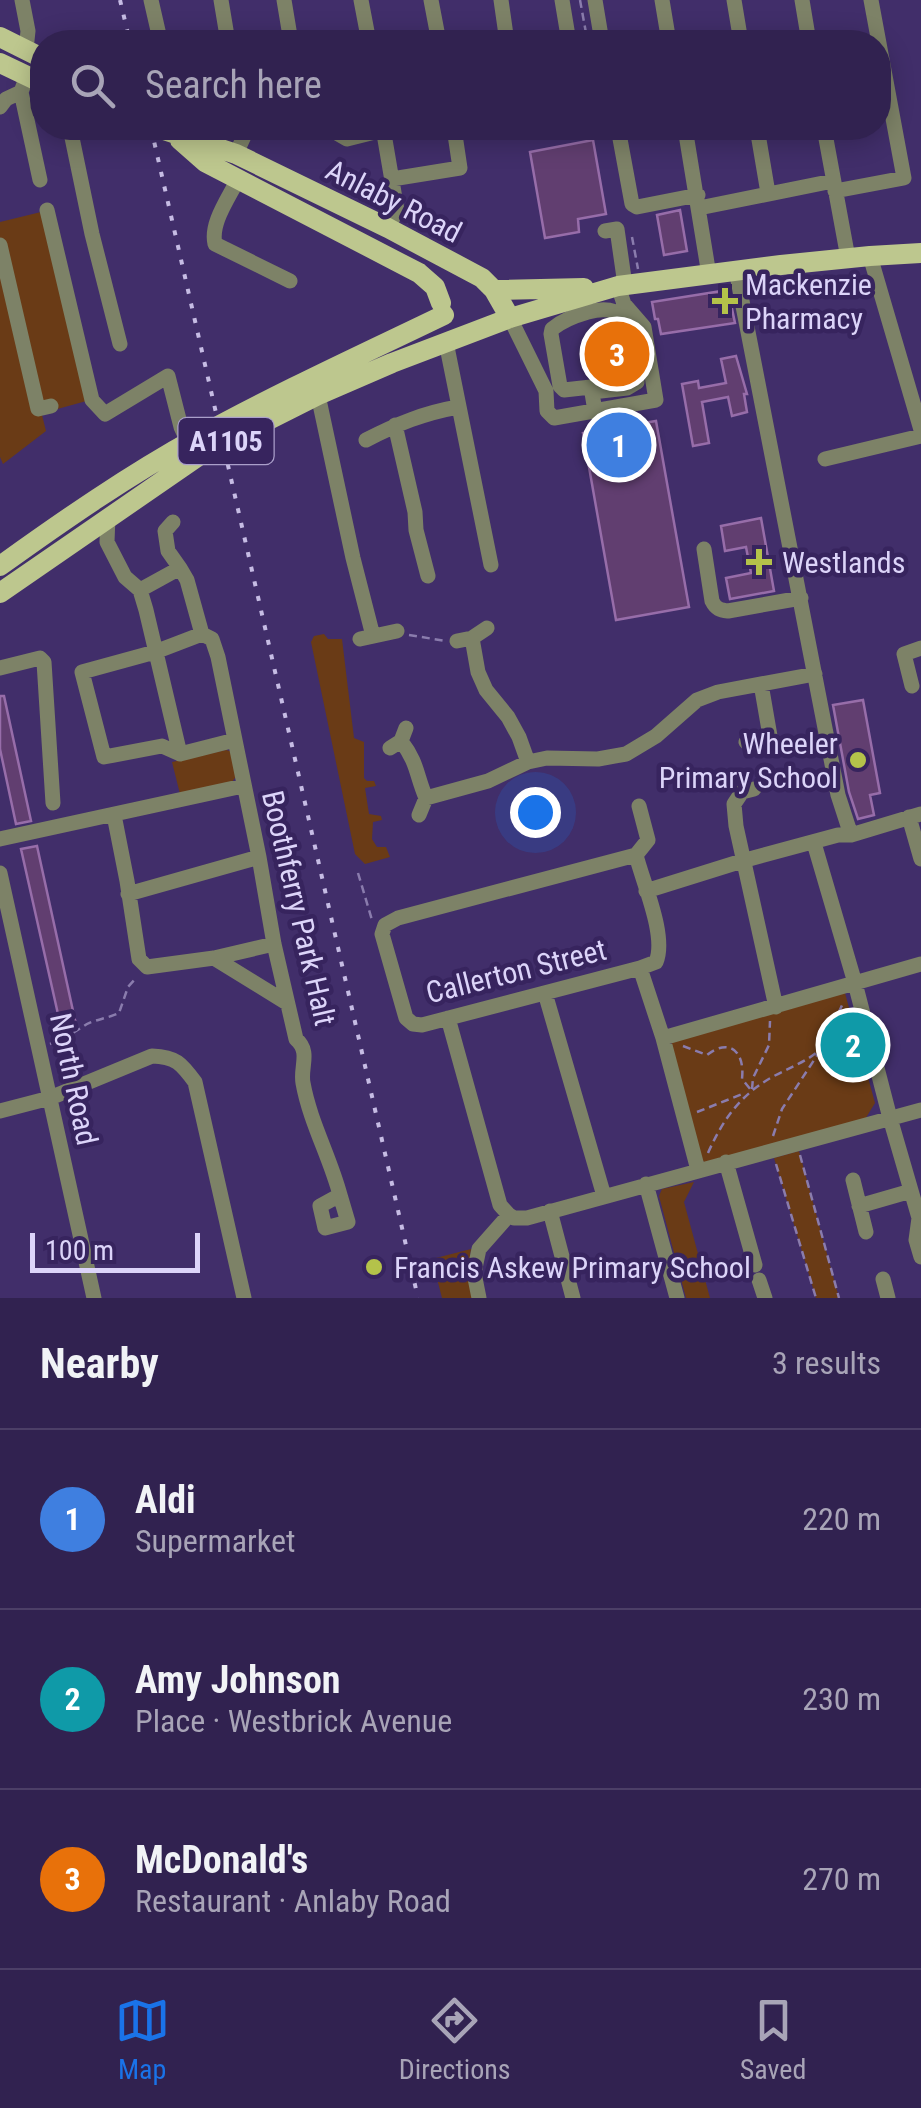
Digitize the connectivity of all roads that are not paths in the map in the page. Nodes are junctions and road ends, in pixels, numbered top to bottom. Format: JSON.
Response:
{"nodes":[{"id":1,"x":22,"y":0,"type":"edge"},
{"id":2,"x":151,"y":0,"type":"edge"},
{"id":3,"x":221,"y":0,"type":"edge"},
{"id":4,"x":284,"y":0,"type":"edge"},
{"id":5,"x":361,"y":0,"type":"edge"},
{"id":6,"x":432,"y":0,"type":"edge"},
{"id":7,"x":501,"y":0,"type":"edge"},
{"id":8,"x":562,"y":0,"type":"edge"},
{"id":9,"x":595,"y":0,"type":"edge"},
{"id":10,"x":662,"y":0,"type":"edge"},
{"id":11,"x":734,"y":0,"type":"edge"},
{"id":12,"x":802,"y":0,"type":"edge"},
{"id":13,"x":872,"y":0,"type":"edge"},
{"id":14,"x":158,"y":30,"type":"edge"},
{"id":15,"x":226,"y":30,"type":"edge"},
{"id":16,"x":289,"y":30,"type":"edge"},
{"id":17,"x":367,"y":30,"type":"edge"},
{"id":18,"x":437,"y":30,"type":"edge"},
{"id":19,"x":505,"y":30,"type":"edge"},
{"id":20,"x":568,"y":30,"type":"edge"},
{"id":21,"x":600,"y":30,"type":"edge"},
{"id":22,"x":668,"y":30,"type":"edge"},
{"id":23,"x":740,"y":30,"type":"edge"},
{"id":24,"x":807,"y":30,"type":"edge"},
{"id":25,"x":877,"y":30,"type":"edge"},
{"id":26,"x":0,"y":37,"type":"edge"},
{"id":27,"x":30,"y":39,"type":"edge"},
{"id":28,"x":30,"y":52,"type":"edge"},
{"id":29,"x":0,"y":63,"type":"edge"},
{"id":30,"x":30,"y":84,"type":"edge"},
{"id":31,"x":891,"y":106,"type":"edge"},
{"id":32,"x":0,"y":108,"type":"edge"},
{"id":33,"x":36,"y":140,"type":"edge"},
{"id":34,"x":72,"y":140,"type":"edge"},
{"id":35,"x":177,"y":140,"type":"edge"},
{"id":36,"x":193,"y":140,"type":"edge"},
{"id":37,"x":242,"y":140,"type":"edge"},
{"id":38,"x":385,"y":140,"type":"edge"},
{"id":39,"x":456,"y":140,"type":"edge"},
{"id":40,"x":620,"y":140,"type":"edge"},
{"id":41,"x":687,"y":140,"type":"edge"},
{"id":42,"x":759,"y":140,"type":"edge"},
{"id":43,"x":826,"y":140,"type":"edge"},
{"id":44,"x":236,"y":154,"type":"junction"},
{"id":45,"x":921,"y":175,"type":"edge"},
{"id":46,"x":904,"y":178,"type":"junction"},
{"id":47,"x":238,"y":179,"type":"junction"},
{"id":48,"x":392,"y":179,"type":"junction"},
{"id":49,"x":40,"y":180,"type":"dead end"},
{"id":50,"x":834,"y":186,"type":"junction"},
{"id":51,"x":768,"y":193,"type":"junction"},
{"id":52,"x":314,"y":194,"type":"junction"},
{"id":53,"x":698,"y":202,"type":"junction"},
{"id":54,"x":47,"y":210,"type":"dead end"},
{"id":55,"x":303,"y":214,"type":"junction"},
{"id":56,"x":388,"y":228,"type":"junction"},
{"id":57,"x":605,"y":231,"type":"dead end"},
{"id":58,"x":0,"y":245,"type":"edge"},
{"id":59,"x":429,"y":252,"type":"junction"},
{"id":60,"x":921,"y":253,"type":"edge"},
{"id":61,"x":870,"y":256,"type":"junction"},
{"id":62,"x":848,"y":258,"type":"junction"},
{"id":63,"x":736,"y":270,"type":"junction"},
{"id":64,"x":419,"y":273,"type":"junction"},
{"id":65,"x":709,"y":274,"type":"junction"},
{"id":66,"x":476,"y":276,"type":"junction"},
{"id":67,"x":290,"y":280,"type":"dead end"},
{"id":68,"x":616,"y":287,"type":"junction"},
{"id":69,"x":494,"y":290,"type":"junction"},
{"id":70,"x":442,"y":309,"type":"junction"},
{"id":71,"x":510,"y":318,"type":"junction"},
{"id":72,"x":481,"y":329,"type":"junction"},
{"id":73,"x":446,"y":342,"type":"junction"},
{"id":74,"x":120,"y":344,"type":"dead end"},
{"id":75,"x":315,"y":386,"type":"junction"},
{"id":76,"x":591,"y":390,"type":"junction"},
{"id":77,"x":51,"y":406,"type":"dead end"},
{"id":78,"x":458,"y":407,"type":"junction"},
{"id":79,"x":595,"y":411,"type":"junction"},
{"id":80,"x":394,"y":426,"type":"junction"},
{"id":81,"x":921,"y":433,"type":"edge"},
{"id":82,"x":366,"y":440,"type":"dead end"},
{"id":83,"x":188,"y":442,"type":"junction"},
{"id":84,"x":831,"y":451,"type":"dead end"},
{"id":85,"x":108,"y":516,"type":"junction"},
{"id":86,"x":175,"y":521,"type":"dead end"},
{"id":87,"x":85,"y":533,"type":"junction"},
{"id":88,"x":108,"y":542,"type":"junction"},
{"id":89,"x":704,"y":549,"type":"dead end"},
{"id":90,"x":491,"y":564,"type":"dead end"},
{"id":91,"x":0,"y":566,"type":"edge"},
{"id":92,"x":180,"y":568,"type":"junction"},
{"id":93,"x":428,"y":576,"type":"dead end"},
{"id":94,"x":140,"y":590,"type":"junction"},
{"id":95,"x":0,"y":592,"type":"edge"},
{"id":96,"x":801,"y":598,"type":"junction"},
{"id":97,"x":487,"y":628,"type":"dead end"},
{"id":98,"x":397,"y":632,"type":"road end"},
{"id":99,"x":202,"y":634,"type":"junction"},
{"id":100,"x":921,"y":648,"type":"edge"},
{"id":101,"x":156,"y":652,"type":"junction"},
{"id":102,"x":0,"y":668,"type":"edge"},
{"id":103,"x":815,"y":674,"type":"junction"},
{"id":104,"x":760,"y":684,"type":"junction"},
{"id":105,"x":912,"y":686,"type":"dead end"},
{"id":106,"x":399,"y":739,"type":"dead end"},
{"id":107,"x":235,"y":740,"type":"junction"},
{"id":108,"x":746,"y":742,"type":"dead end"},
{"id":109,"x":180,"y":754,"type":"junction"},
{"id":110,"x":528,"y":762,"type":"junction"},
{"id":111,"x":243,"y":786,"type":"junction"},
{"id":112,"x":744,"y":787,"type":"dead end"},
{"id":113,"x":426,"y":798,"type":"junction"},
{"id":114,"x":53,"y":803,"type":"dead end"},
{"id":115,"x":639,"y":806,"type":"dead end"},
{"id":116,"x":114,"y":814,"type":"junction"},
{"id":117,"x":419,"y":815,"type":"dead end"},
{"id":118,"x":915,"y":816,"type":"edge"},
{"id":119,"x":851,"y":835,"type":"junction"},
{"id":120,"x":0,"y":840,"type":"edge"},
{"id":121,"x":814,"y":843,"type":"junction"},
{"id":122,"x":636,"y":855,"type":"junction"},
{"id":123,"x":259,"y":856,"type":"junction"},
{"id":124,"x":921,"y":859,"type":"edge"},
{"id":125,"x":742,"y":861,"type":"junction"},
{"id":126,"x":0,"y":873,"type":"edge"},
{"id":127,"x":646,"y":891,"type":"junction"},
{"id":128,"x":128,"y":894,"type":"junction"},
{"id":129,"x":274,"y":944,"type":"junction"},
{"id":130,"x":214,"y":958,"type":"junction"},
{"id":131,"x":921,"y":964,"type":"edge"},
{"id":132,"x":648,"y":965,"type":"junction"},
{"id":133,"x":856,"y":983,"type":"junction"},
{"id":134,"x":545,"y":993,"type":"junction"},
{"id":135,"x":287,"y":1004,"type":"junction"},
{"id":136,"x":776,"y":1007,"type":"junction"},
{"id":137,"x":448,"y":1018,"type":"junction"},
{"id":138,"x":664,"y":1046,"type":"junction"},
{"id":139,"x":50,"y":1098,"type":"junction"},
{"id":140,"x":0,"y":1110,"type":"edge"},
{"id":141,"x":921,"y":1110,"type":"edge"},
{"id":142,"x":890,"y":1118,"type":"junction"},
{"id":143,"x":726,"y":1162,"type":"junction"},
{"id":144,"x":698,"y":1170,"type":"junction"},
{"id":145,"x":853,"y":1180,"type":"dead end"},
{"id":146,"x":646,"y":1184,"type":"junction"},
{"id":147,"x":911,"y":1192,"type":"junction"},
{"id":148,"x":340,"y":1195,"type":"dead end"},
{"id":149,"x":604,"y":1196,"type":"junction"},
{"id":150,"x":859,"y":1206,"type":"junction"},
{"id":151,"x":550,"y":1211,"type":"junction"},
{"id":152,"x":509,"y":1215,"type":"junction"},
{"id":153,"x":920,"y":1218,"type":"edge"},
{"id":154,"x":866,"y":1232,"type":"dead end"},
{"id":155,"x":921,"y":1257,"type":"edge"},
{"id":156,"x":883,"y":1279,"type":"dead end"},
{"id":157,"x":94,"y":1298,"type":"edge"},
{"id":158,"x":244,"y":1298,"type":"edge"},
{"id":159,"x":479,"y":1298,"type":"edge"},
{"id":160,"x":573,"y":1298,"type":"edge"},
{"id":161,"x":677,"y":1298,"type":"edge"},
{"id":162,"x":765,"y":1298,"type":"edge"},
{"id":163,"x":888,"y":1298,"type":"edge"}],
"edges":[{"from":1,"to":27,"type":"street"},
{"from":2,"to":14,"type":"street"},
{"from":3,"to":15,"type":"street"},
{"from":4,"to":16,"type":"street"},
{"from":5,"to":17,"type":"street"},
{"from":6,"to":18,"type":"street"},
{"from":7,"to":19,"type":"street"},
{"from":8,"to":20,"type":"street"},
{"from":9,"to":21,"type":"street"},
{"from":10,"to":22,"type":"street"},
{"from":11,"to":23,"type":"street"},
{"from":12,"to":24,"type":"street"},
{"from":13,"to":25,"type":"street"},
{"from":26,"to":28,"type":"main road"},
{"from":29,"to":30,"type":"main road"},
{"from":30,"to":32,"type":"street"},
{"from":31,"to":46,"type":"street"},
{"from":33,"to":49,"type":"street"},
{"from":34,"to":74,"type":"street"},
{"from":35,"to":47,"type":"main road","name":"Anlaby Road"},
{"from":36,"to":44,"type":"main road","name":"Anlaby Road"},
{"from":37,"to":44,"type":"street"},
{"from":38,"to":48,"type":"street"},
{"from":39,"to":48,"type":"street"},
{"from":40,"to":53,"type":"street"},
{"from":41,"to":53,"type":"street"},
{"from":42,"to":51,"type":"street"},
{"from":43,"to":50,"type":"street"},
{"from":44,"to":52,"type":"main road","name":"Anlaby Road"},
{"from":45,"to":46,"type":"street"},
{"from":46,"to":50,"type":"street"},
{"from":47,"to":55,"type":"main road","name":"Anlaby Road"},
{"from":47,"to":67,"type":"street"},
{"from":48,"to":56,"type":"street"},
{"from":50,"to":51,"type":"street"},
{"from":50,"to":62,"type":"street"},
{"from":51,"to":53,"type":"street"},
{"from":52,"to":55,"type":"street"},
{"from":52,"to":56,"type":"main road","name":"Anlaby Road"},
{"from":53,"to":65,"type":"street"},
{"from":54,"to":83,"type":"street"},
{"from":55,"to":64,"type":"main road","name":"Anlaby Road"},
{"from":56,"to":59,"type":"main road","name":"Anlaby Road"},
{"from":57,"to":68,"type":"street"},
{"from":58,"to":77,"type":"street"},
{"from":59,"to":64,"type":"street"},
{"from":59,"to":66,"type":"main road","name":"Anlaby Road"},
{"from":60,"to":61,"type":"main road","number":"A1105"},
{"from":61,"to":62,"type":"main road","number":"A1105"},
{"from":61,"to":81,"type":"street"},
{"from":62,"to":63,"type":"main road","number":"A1105"},
{"from":63,"to":65,"type":"main road","number":"A1105"},
{"from":63,"to":96,"type":"street"},
{"from":64,"to":70,"type":"main road","name":"Anlaby Road"},
{"from":65,"to":68,"type":"main road","number":"A1105"},
{"from":66,"to":69,"type":"main road"},
{"from":66,"to":70,"type":"main road","number":"A1105"},
{"from":68,"to":69,"type":"main road","number":"A1105"},
{"from":68,"to":71,"type":"main road","number":"A1105"},
{"from":68,"to":79,"type":"street"},
{"from":69,"to":71,"type":"main road"},
{"from":69,"to":72,"type":"main road"},
{"from":70,"to":72,"type":"main road"},
{"from":70,"to":75,"type":"main road","number":"A1105"},
{"from":71,"to":72,"type":"main road","number":"A1105"},
{"from":71,"to":79,"type":"street"},
{"from":72,"to":73,"type":"main road","number":"A1105"},
{"from":73,"to":75,"type":"main road","number":"A1105"},
{"from":73,"to":78,"type":"street"},
{"from":75,"to":83,"type":"main road","number":"A1105"},
{"from":75,"to":85,"type":"main road","number":"A1105"},
{"from":75,"to":98,"type":"street"},
{"from":76,"to":76,"type":"street"},
{"from":76,"to":79,"type":"street"},
{"from":78,"to":80,"type":"street"},
{"from":78,"to":90,"type":"street"},
{"from":80,"to":82,"type":"street"},
{"from":80,"to":93,"type":"street"},
{"from":81,"to":84,"type":"street"},
{"from":83,"to":91,"type":"main road","number":"A1105"},
{"from":85,"to":87,"type":"main road","number":"A1105"},
{"from":85,"to":88,"type":"street"},
{"from":86,"to":92,"type":"street","name":"Boothferry Park Halt"},
{"from":87,"to":88,"type":"street"},
{"from":87,"to":95,"type":"main road","number":"A1105"},
{"from":88,"to":94,"type":"street"},
{"from":89,"to":96,"type":"street"},
{"from":92,"to":94,"type":"street"},
{"from":92,"to":99,"type":"street","name":"Boothferry Park Halt"},
{"from":94,"to":101,"type":"street"},
{"from":96,"to":103,"type":"street"},
{"from":97,"to":110,"type":"street"},
{"from":99,"to":101,"type":"street"},
{"from":99,"to":107,"type":"street","name":"Boothferry Park Halt"},
{"from":100,"to":105,"type":"street"},
{"from":101,"to":109,"type":"street"},
{"from":101,"to":109,"type":"street"},
{"from":102,"to":114,"type":"street"},
{"from":103,"to":104,"type":"street"},
{"from":103,"to":119,"type":"street"},
{"from":104,"to":108,"type":"street"},
{"from":104,"to":110,"type":"street"},
{"from":106,"to":113,"type":"street"},
{"from":107,"to":109,"type":"street"},
{"from":107,"to":111,"type":"street","name":"Boothferry Park Halt"},
{"from":110,"to":113,"type":"street"},
{"from":111,"to":116,"type":"street"},
{"from":111,"to":123,"type":"street","name":"Boothferry Park Halt"},
{"from":112,"to":125,"type":"street"},
{"from":113,"to":117,"type":"street"},
{"from":115,"to":122,"type":"street"},
{"from":116,"to":120,"type":"street"},
{"from":116,"to":128,"type":"street"},
{"from":118,"to":119,"type":"street"},
{"from":118,"to":124,"type":"street"},
{"from":119,"to":121,"type":"street"},
{"from":121,"to":125,"type":"street"},
{"from":121,"to":133,"type":"street"},
{"from":122,"to":127,"type":"street"},
{"from":122,"to":137,"type":"street","name":"Callerton Street"},
{"from":123,"to":128,"type":"street"},
{"from":123,"to":129,"type":"street","name":"Boothferry Park Halt"},
{"from":125,"to":127,"type":"street"},
{"from":125,"to":136,"type":"street"},
{"from":126,"to":139,"type":"street","name":"North Road"},
{"from":127,"to":132,"type":"street"},
{"from":128,"to":130,"type":"street"},
{"from":129,"to":130,"type":"street"},
{"from":129,"to":135,"type":"street","name":"Boothferry Park Halt"},
{"from":130,"to":135,"type":"street"},
{"from":131,"to":133,"type":"street"},
{"from":132,"to":134,"type":"street","name":"Callerton Street"},
{"from":132,"to":138,"type":"street"},
{"from":133,"to":136,"type":"street"},
{"from":133,"to":142,"type":"street"},
{"from":134,"to":137,"type":"street","name":"Callerton Street"},
{"from":134,"to":149,"type":"street"},
{"from":135,"to":148,"type":"street","name":"Boothferry Park Halt"},
{"from":136,"to":138,"type":"street"},
{"from":137,"to":152,"type":"street"},
{"from":138,"to":144,"type":"street"},
{"from":139,"to":140,"type":"street"},
{"from":139,"to":157,"type":"street","name":"North Road"},
{"from":139,"to":158,"type":"street"},
{"from":141,"to":142,"type":"street"},
{"from":142,"to":143,"type":"street"},
{"from":142,"to":147,"type":"street"},
{"from":143,"to":144,"type":"street"},
{"from":143,"to":162,"type":"street"},
{"from":144,"to":146,"type":"street"},
{"from":145,"to":150,"type":"street"},
{"from":146,"to":149,"type":"street"},
{"from":146,"to":161,"type":"street"},
{"from":147,"to":150,"type":"street"},
{"from":147,"to":153,"type":"street"},
{"from":149,"to":151,"type":"street"},
{"from":150,"to":154,"type":"street"},
{"from":151,"to":152,"type":"street"},
{"from":151,"to":160,"type":"street"},
{"from":152,"to":159,"type":"street"},
{"from":153,"to":155,"type":"street"},
{"from":156,"to":163,"type":"street"}]}
